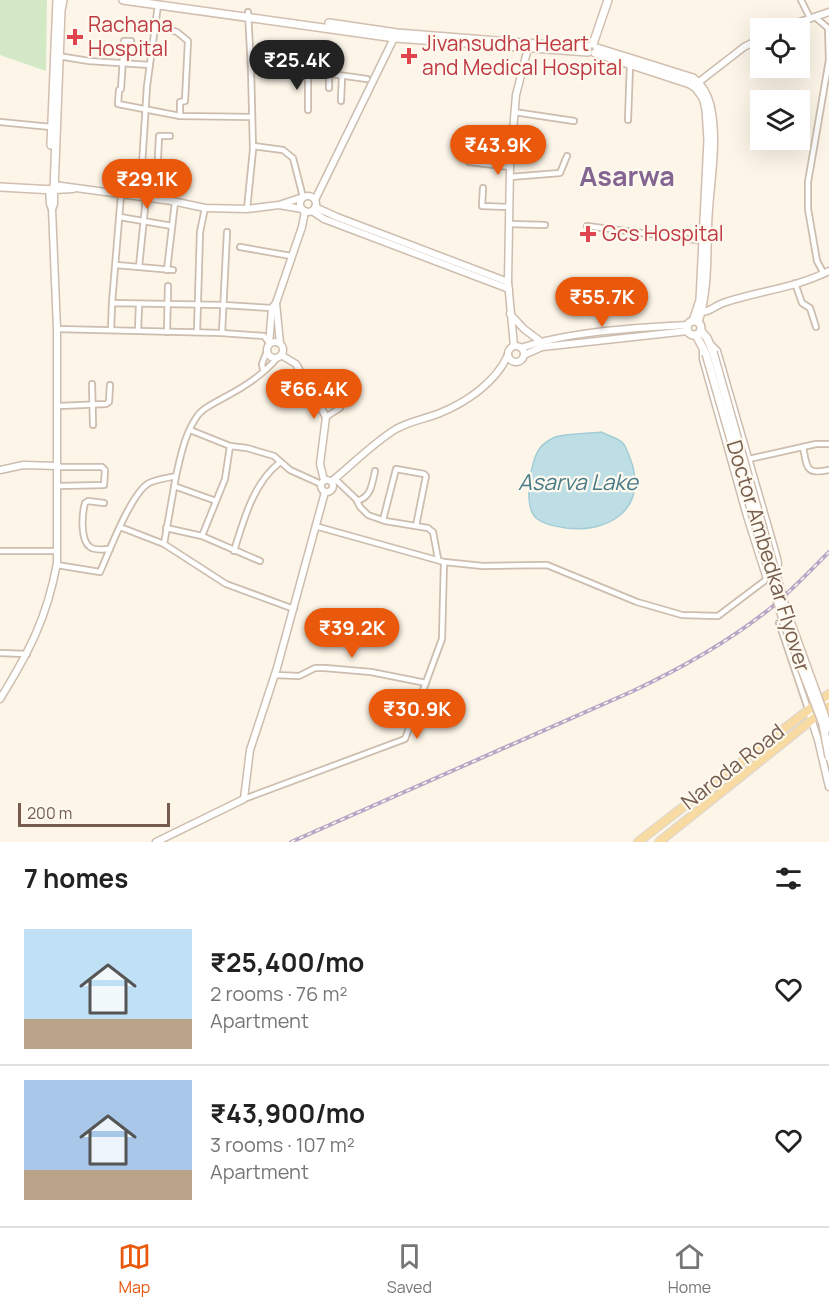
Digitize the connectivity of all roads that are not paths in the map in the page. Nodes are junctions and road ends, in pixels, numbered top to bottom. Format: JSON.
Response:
{"nodes":[{"id":1,"x":57,"y":0,"type":"edge"},
{"id":2,"x":63,"y":0,"type":"edge"},
{"id":3,"x":123,"y":0,"type":"edge"},
{"id":4,"x":608,"y":0,"type":"edge"},
{"id":5,"x":801,"y":0,"type":"edge"},
{"id":6,"x":156,"y":2,"type":"edge"},
{"id":7,"x":829,"y":12,"type":"edge"},
{"id":8,"x":248,"y":14,"type":"junction"},
{"id":9,"x":813,"y":17,"type":"junction"},
{"id":10,"x":810,"y":18,"type":"edge"},
{"id":11,"x":156,"y":25,"type":"junction"},
{"id":12,"x":396,"y":35,"type":"junction"},
{"id":13,"x":130,"y":41,"type":"dead end"},
{"id":14,"x":750,"y":45,"type":"edge"},
{"id":15,"x":529,"y":46,"type":"junction"},
{"id":16,"x":592,"y":49,"type":"junction"},
{"id":17,"x":58,"y":56,"type":"junction"},
{"id":18,"x":121,"y":63,"type":"junction"},
{"id":19,"x":630,"y":64,"type":"junction"},
{"id":20,"x":150,"y":65,"type":"junction"},
{"id":21,"x":252,"y":68,"type":"junction"},
{"id":22,"x":308,"y":72,"type":"junction"},
{"id":23,"x":329,"y":74,"type":"junction"},
{"id":24,"x":342,"y":76,"type":"junction"},
{"id":25,"x":367,"y":79,"type":"dead end"},
{"id":26,"x":696,"y":84,"type":"junction"},
{"id":27,"x":329,"y":87,"type":"dead end"},
{"id":28,"x":341,"y":101,"type":"dead end"},
{"id":29,"x":146,"y":110,"type":"junction"},
{"id":30,"x":308,"y":110,"type":"dead end"},
{"id":31,"x":514,"y":112,"type":"junction"},
{"id":32,"x":180,"y":116,"type":"junction"},
{"id":33,"x":252,"y":117,"type":"junction"},
{"id":34,"x":628,"y":120,"type":"dead end"},
{"id":35,"x":574,"y":121,"type":"dead end"},
{"id":36,"x":0,"y":123,"type":"edge"},
{"id":37,"x":51,"y":127,"type":"junction"},
{"id":38,"x":170,"y":136,"type":"dead end"},
{"id":39,"x":253,"y":146,"type":"junction"},
{"id":40,"x":567,"y":156,"type":"dead end"},
{"id":41,"x":469,"y":162,"type":"dead end"},
{"id":42,"x":510,"y":167,"type":"junction"},
{"id":43,"x":510,"y":177,"type":"junction"},
{"id":44,"x":324,"y":181,"type":"junction"},
{"id":45,"x":0,"y":184,"type":"edge"},
{"id":46,"x":52,"y":187,"type":"junction"},
{"id":47,"x":483,"y":188,"type":"dead end"},
{"id":48,"x":121,"y":195,"type":"junction"},
{"id":49,"x":306,"y":196,"type":"junction"},
{"id":50,"x":146,"y":198,"type":"junction"},
{"id":51,"x":156,"y":199,"type":"junction"},
{"id":52,"x":175,"y":202,"type":"junction"},
{"id":53,"x":279,"y":205,"type":"junction"},
{"id":54,"x":482,"y":206,"type":"junction"},
{"id":55,"x":310,"y":207,"type":"junction"},
{"id":56,"x":509,"y":207,"type":"junction"},
{"id":57,"x":205,"y":208,"type":"junction"},
{"id":58,"x":247,"y":208,"type":"junction"},
{"id":59,"x":481,"y":213,"type":"dead end"},
{"id":60,"x":120,"y":217,"type":"junction"},
{"id":61,"x":144,"y":221,"type":"junction"},
{"id":62,"x":509,"y":224,"type":"junction"},
{"id":63,"x":545,"y":225,"type":"dead end"},
{"id":64,"x":172,"y":226,"type":"junction"},
{"id":65,"x":587,"y":226,"type":"dead end"},
{"id":66,"x":227,"y":231,"type":"dead end"},
{"id":67,"x":704,"y":241,"type":"junction"},
{"id":68,"x":240,"y":247,"type":"dead end"},
{"id":69,"x":291,"y":256,"type":"junction"},
{"id":70,"x":117,"y":265,"type":"junction"},
{"id":71,"x":140,"y":267,"type":"junction"},
{"id":72,"x":827,"y":273,"type":"edge"},
{"id":73,"x":795,"y":283,"type":"junction"},
{"id":74,"x":168,"y":286,"type":"dead end"},
{"id":75,"x":508,"y":286,"type":"junction"},
{"id":76,"x":112,"y":303,"type":"junction"},
{"id":77,"x":139,"y":304,"type":"junction"},
{"id":78,"x":167,"y":304,"type":"junction"},
{"id":79,"x":198,"y":304,"type":"junction"},
{"id":80,"x":223,"y":305,"type":"junction"},
{"id":81,"x":274,"y":305,"type":"junction"},
{"id":82,"x":700,"y":310,"type":"junction"},
{"id":83,"x":510,"y":314,"type":"junction"},
{"id":84,"x":692,"y":325,"type":"junction"},
{"id":85,"x":816,"y":327,"type":"dead end"},
{"id":86,"x":57,"y":329,"type":"junction"},
{"id":87,"x":111,"y":330,"type":"junction"},
{"id":88,"x":138,"y":331,"type":"junction"},
{"id":89,"x":167,"y":332,"type":"junction"},
{"id":90,"x":197,"y":332,"type":"junction"},
{"id":91,"x":222,"y":333,"type":"junction"},
{"id":92,"x":698,"y":333,"type":"junction"},
{"id":93,"x":615,"y":334,"type":"junction"},
{"id":94,"x":540,"y":341,"type":"junction"},
{"id":95,"x":280,"y":343,"type":"junction"},
{"id":96,"x":269,"y":344,"type":"junction"},
{"id":97,"x":514,"y":346,"type":"junction"},
{"id":98,"x":521,"y":348,"type":"junction"},
{"id":99,"x":708,"y":349,"type":"junction"},
{"id":100,"x":267,"y":351,"type":"junction"},
{"id":101,"x":508,"y":355,"type":"junction"},
{"id":102,"x":525,"y":355,"type":"junction"},
{"id":103,"x":279,"y":357,"type":"junction"},
{"id":104,"x":515,"y":362,"type":"junction"},
{"id":105,"x":263,"y":370,"type":"junction"},
{"id":106,"x":501,"y":370,"type":"junction"},
{"id":107,"x":344,"y":381,"type":"dead end"},
{"id":108,"x":93,"y":384,"type":"dead end"},
{"id":109,"x":110,"y":385,"type":"dead end"},
{"id":110,"x":93,"y":405,"type":"junction"},
{"id":111,"x":58,"y":406,"type":"junction"},
{"id":112,"x":326,"y":417,"type":"junction"},
{"id":113,"x":93,"y":425,"type":"dead end"},
{"id":114,"x":190,"y":430,"type":"junction"},
{"id":115,"x":829,"y":444,"type":"edge"},
{"id":116,"x":230,"y":446,"type":"junction"},
{"id":117,"x":803,"y":447,"type":"junction"},
{"id":118,"x":749,"y":459,"type":"junction"},
{"id":119,"x":279,"y":463,"type":"junction"},
{"id":120,"x":58,"y":467,"type":"junction"},
{"id":121,"x":0,"y":470,"type":"edge"},
{"id":122,"x":829,"y":470,"type":"edge"},
{"id":123,"x":375,"y":471,"type":"dead end"},
{"id":124,"x":176,"y":476,"type":"junction"},
{"id":125,"x":333,"y":480,"type":"junction"},
{"id":126,"x":322,"y":482,"type":"junction"},
{"id":127,"x":59,"y":486,"type":"junction"},
{"id":128,"x":174,"y":486,"type":"junction"},
{"id":129,"x":325,"y":492,"type":"junction"},
{"id":130,"x":216,"y":501,"type":"junction"},
{"id":131,"x":357,"y":501,"type":"junction"},
{"id":132,"x":104,"y":503,"type":"dead end"},
{"id":133,"x":383,"y":520,"type":"junction"},
{"id":134,"x":315,"y":526,"type":"junction"},
{"id":135,"x":416,"y":526,"type":"junction"},
{"id":136,"x":120,"y":527,"type":"junction"},
{"id":137,"x":166,"y":528,"type":"junction"},
{"id":138,"x":202,"y":536,"type":"junction"},
{"id":139,"x":164,"y":544,"type":"junction"},
{"id":140,"x":110,"y":549,"type":"junction"},
{"id":141,"x":0,"y":551,"type":"edge"},
{"id":142,"x":57,"y":551,"type":"junction"},
{"id":143,"x":234,"y":551,"type":"junction"},
{"id":144,"x":438,"y":559,"type":"junction"},
{"id":145,"x":260,"y":561,"type":"dead end"},
{"id":146,"x":444,"y":562,"type":"junction"},
{"id":147,"x":57,"y":565,"type":"junction"},
{"id":148,"x":767,"y":579,"type":"junction"},
{"id":149,"x":294,"y":609,"type":"junction"},
{"id":150,"x":779,"y":623,"type":"dead end"},
{"id":151,"x":0,"y":654,"type":"edge"},
{"id":152,"x":27,"y":654,"type":"junction"},
{"id":153,"x":275,"y":675,"type":"junction"},
{"id":154,"x":426,"y":683,"type":"junction"},
{"id":155,"x":827,"y":695,"type":"edge"},
{"id":156,"x":0,"y":699,"type":"edge"},
{"id":157,"x":828,"y":709,"type":"edge"},
{"id":158,"x":808,"y":710,"type":"junction"},
{"id":159,"x":812,"y":720,"type":"junction"},
{"id":160,"x":829,"y":728,"type":"edge"},
{"id":161,"x":829,"y":757,"type":"edge"},
{"id":162,"x":829,"y":787,"type":"edge"},
{"id":163,"x":244,"y":799,"type":"junction"},
{"id":164,"x":156,"y":842,"type":"edge"},
{"id":165,"x":638,"y":842,"type":"edge"},
{"id":166,"x":659,"y":842,"type":"edge"}],
"edges":[{"from":1,"to":37,"type":"main road"},
{"from":2,"to":17,"type":"main road"},
{"from":3,"to":6,"type":"main road"},
{"from":4,"to":16,"type":"main road"},
{"from":5,"to":9,"type":"street"},
{"from":6,"to":8,"type":"main road"},
{"from":6,"to":11,"type":"street"},
{"from":7,"to":9,"type":"street"},
{"from":8,"to":12,"type":"main road"},
{"from":8,"to":21,"type":"street"},
{"from":9,"to":10,"type":"street"},
{"from":9,"to":72,"type":"street"},
{"from":11,"to":20,"type":"street"},
{"from":11,"to":32,"type":"street"},
{"from":12,"to":15,"type":"main road"},
{"from":12,"to":44,"type":"street"},
{"from":13,"to":18,"type":"street"},
{"from":14,"to":26,"type":"street"},
{"from":15,"to":16,"type":"main road"},
{"from":15,"to":31,"type":"street"},
{"from":16,"to":19,"type":"main road"},
{"from":16,"to":26,"type":"main road"},
{"from":17,"to":18,"type":"street"},
{"from":17,"to":46,"type":"main road"},
{"from":18,"to":20,"type":"street"},
{"from":18,"to":29,"type":"street"},
{"from":19,"to":26,"type":"main road"},
{"from":19,"to":34,"type":"street"},
{"from":20,"to":29,"type":"street"},
{"from":21,"to":22,"type":"street"},
{"from":21,"to":33,"type":"street"},
{"from":22,"to":23,"type":"street"},
{"from":22,"to":30,"type":"street"},
{"from":23,"to":24,"type":"street"},
{"from":23,"to":27,"type":"street"},
{"from":24,"to":25,"type":"street"},
{"from":24,"to":28,"type":"street"},
{"from":26,"to":67,"type":"main road"},
{"from":29,"to":32,"type":"street"},
{"from":29,"to":50,"type":"street"},
{"from":31,"to":35,"type":"street"},
{"from":31,"to":42,"type":"street"},
{"from":32,"to":33,"type":"street"},
{"from":33,"to":39,"type":"street"},
{"from":36,"to":37,"type":"street"},
{"from":37,"to":46,"type":"main road"},
{"from":38,"to":51,"type":"street"},
{"from":39,"to":49,"type":"street"},
{"from":39,"to":58,"type":"street"},
{"from":40,"to":43,"type":"street"},
{"from":41,"to":42,"type":"street"},
{"from":42,"to":43,"type":"street"},
{"from":43,"to":56,"type":"street"},
{"from":44,"to":49,"type":"street"},
{"from":44,"to":55,"type":"street"},
{"from":45,"to":46,"type":"main road"},
{"from":46,"to":48,"type":"street"},
{"from":46,"to":86,"type":"street"},
{"from":47,"to":54,"type":"street"},
{"from":48,"to":50,"type":"street"},
{"from":48,"to":60,"type":"street"},
{"from":49,"to":53,"type":"street"},
{"from":49,"to":55,"type":"street"},
{"from":49,"to":55,"type":"street"},
{"from":50,"to":51,"type":"street"},
{"from":50,"to":61,"type":"street"},
{"from":51,"to":52,"type":"street"},
{"from":52,"to":57,"type":"street"},
{"from":52,"to":64,"type":"street"},
{"from":53,"to":55,"type":"street"},
{"from":53,"to":58,"type":"street"},
{"from":54,"to":56,"type":"street"},
{"from":54,"to":59,"type":"street"},
{"from":55,"to":69,"type":"street"},
{"from":55,"to":75,"type":"street"},
{"from":56,"to":62,"type":"street"},
{"from":57,"to":58,"type":"street"},
{"from":57,"to":79,"type":"street"},
{"from":60,"to":61,"type":"street"},
{"from":60,"to":70,"type":"street"},
{"from":61,"to":64,"type":"street"},
{"from":61,"to":71,"type":"street"},
{"from":62,"to":63,"type":"street"},
{"from":62,"to":75,"type":"street"},
{"from":64,"to":71,"type":"street"},
{"from":65,"to":67,"type":"street"},
{"from":66,"to":80,"type":"street"},
{"from":67,"to":82,"type":"main road"},
{"from":68,"to":69,"type":"street"},
{"from":69,"to":81,"type":"street"},
{"from":70,"to":71,"type":"street"},
{"from":70,"to":76,"type":"street"},
{"from":72,"to":73,"type":"street"},
{"from":73,"to":82,"type":"street"},
{"from":73,"to":85,"type":"street"},
{"from":74,"to":78,"type":"street"},
{"from":75,"to":83,"type":"street"},
{"from":76,"to":77,"type":"street"},
{"from":76,"to":87,"type":"street"},
{"from":77,"to":78,"type":"street"},
{"from":77,"to":88,"type":"street"},
{"from":78,"to":79,"type":"street"},
{"from":78,"to":89,"type":"street"},
{"from":79,"to":80,"type":"street"},
{"from":79,"to":90,"type":"street"},
{"from":80,"to":81,"type":"street"},
{"from":80,"to":91,"type":"street"},
{"from":81,"to":95,"type":"street"},
{"from":81,"to":96,"type":"street"},
{"from":82,"to":84,"type":"main road"},
{"from":83,"to":94,"type":"street"},
{"from":83,"to":97,"type":"street"},
{"from":84,"to":92,"type":"main road"},
{"from":84,"to":92,"type":"main road"},
{"from":84,"to":93,"type":"street"},
{"from":84,"to":93,"type":"street"},
{"from":86,"to":87,"type":"street"},
{"from":86,"to":111,"type":"street"},
{"from":87,"to":88,"type":"street"},
{"from":88,"to":89,"type":"street"},
{"from":89,"to":90,"type":"street"},
{"from":90,"to":91,"type":"street"},
{"from":91,"to":96,"type":"street"},
{"from":92,"to":99,"type":"main road"},
{"from":93,"to":94,"type":"street"},
{"from":93,"to":102,"type":"street"},
{"from":94,"to":98,"type":"street"},
{"from":95,"to":96,"type":"street"},
{"from":95,"to":103,"type":"street"},
{"from":96,"to":100,"type":"street"},
{"from":97,"to":98,"type":"street"},
{"from":97,"to":101,"type":"street"},
{"from":98,"to":102,"type":"street"},
{"from":99,"to":118,"type":"street"},
{"from":99,"to":148,"type":"street"},
{"from":99,"to":160,"type":"main road","name":"Doctor Ambedkar Flyover","bridge":true},
{"from":99,"to":161,"type":"main road","name":"Doctor Ambedkar Flyover","bridge":true},
{"from":100,"to":103,"type":"street"},
{"from":100,"to":105,"type":"street"},
{"from":101,"to":104,"type":"street"},
{"from":101,"to":106,"type":"street"},
{"from":102,"to":104,"type":"street"},
{"from":103,"to":105,"type":"street"},
{"from":103,"to":112,"type":"street"},
{"from":104,"to":106,"type":"street"},
{"from":105,"to":114,"type":"street"},
{"from":106,"to":125,"type":"street"},
{"from":107,"to":112,"type":"street"},
{"from":108,"to":110,"type":"street"},
{"from":109,"to":110,"type":"street"},
{"from":110,"to":111,"type":"street"},
{"from":110,"to":113,"type":"street"},
{"from":111,"to":120,"type":"street"},
{"from":112,"to":126,"type":"street"},
{"from":114,"to":116,"type":"street"},
{"from":114,"to":124,"type":"street"},
{"from":115,"to":117,"type":"street"},
{"from":116,"to":119,"type":"street"},
{"from":116,"to":130,"type":"street"},
{"from":117,"to":118,"type":"street"},
{"from":117,"to":122,"type":"street"},
{"from":118,"to":148,"type":"street"},
{"from":119,"to":126,"type":"street"},
{"from":119,"to":143,"type":"street"},
{"from":120,"to":121,"type":"street"},
{"from":120,"to":127,"type":"street"},
{"from":120,"to":127,"type":"street"},
{"from":123,"to":131,"type":"street"},
{"from":124,"to":128,"type":"street"},
{"from":124,"to":136,"type":"street"},
{"from":125,"to":126,"type":"street"},
{"from":125,"to":129,"type":"street"},
{"from":125,"to":131,"type":"street"},
{"from":126,"to":129,"type":"street"},
{"from":127,"to":142,"type":"street"},
{"from":128,"to":130,"type":"street"},
{"from":128,"to":137,"type":"street"},
{"from":129,"to":134,"type":"street"},
{"from":130,"to":138,"type":"street"},
{"from":131,"to":133,"type":"street"},
{"from":132,"to":140,"type":"street"},
{"from":133,"to":135,"type":"street"},
{"from":133,"to":135,"type":"street"},
{"from":134,"to":144,"type":"street"},
{"from":134,"to":149,"type":"street"},
{"from":135,"to":144,"type":"street"},
{"from":136,"to":139,"type":"street"},
{"from":136,"to":140,"type":"street"},
{"from":137,"to":138,"type":"street"},
{"from":137,"to":139,"type":"street"},
{"from":138,"to":143,"type":"street"},
{"from":139,"to":149,"type":"street"},
{"from":140,"to":147,"type":"street"},
{"from":141,"to":142,"type":"street"},
{"from":142,"to":147,"type":"street"},
{"from":143,"to":145,"type":"street"},
{"from":144,"to":146,"type":"street"},
{"from":146,"to":148,"type":"street"},
{"from":146,"to":154,"type":"street"},
{"from":147,"to":152,"type":"street"},
{"from":149,"to":153,"type":"street"},
{"from":150,"to":158,"type":"street"},
{"from":151,"to":152,"type":"street"},
{"from":152,"to":156,"type":"street"},
{"from":153,"to":154,"type":"street"},
{"from":153,"to":163,"type":"street"},
{"from":154,"to":163,"type":"street"},
{"from":155,"to":157,"type":"street"},
{"from":155,"to":158,"type":"main road","name":"Naroda Road"},
{"from":157,"to":159,"type":"main road","name":"Naroda Road"},
{"from":158,"to":159,"type":"street"},
{"from":158,"to":165,"type":"main road","name":"Naroda Road"},
{"from":159,"to":162,"type":"street"},
{"from":159,"to":166,"type":"main road","name":"Naroda Road"},
{"from":163,"to":164,"type":"street"}]}
